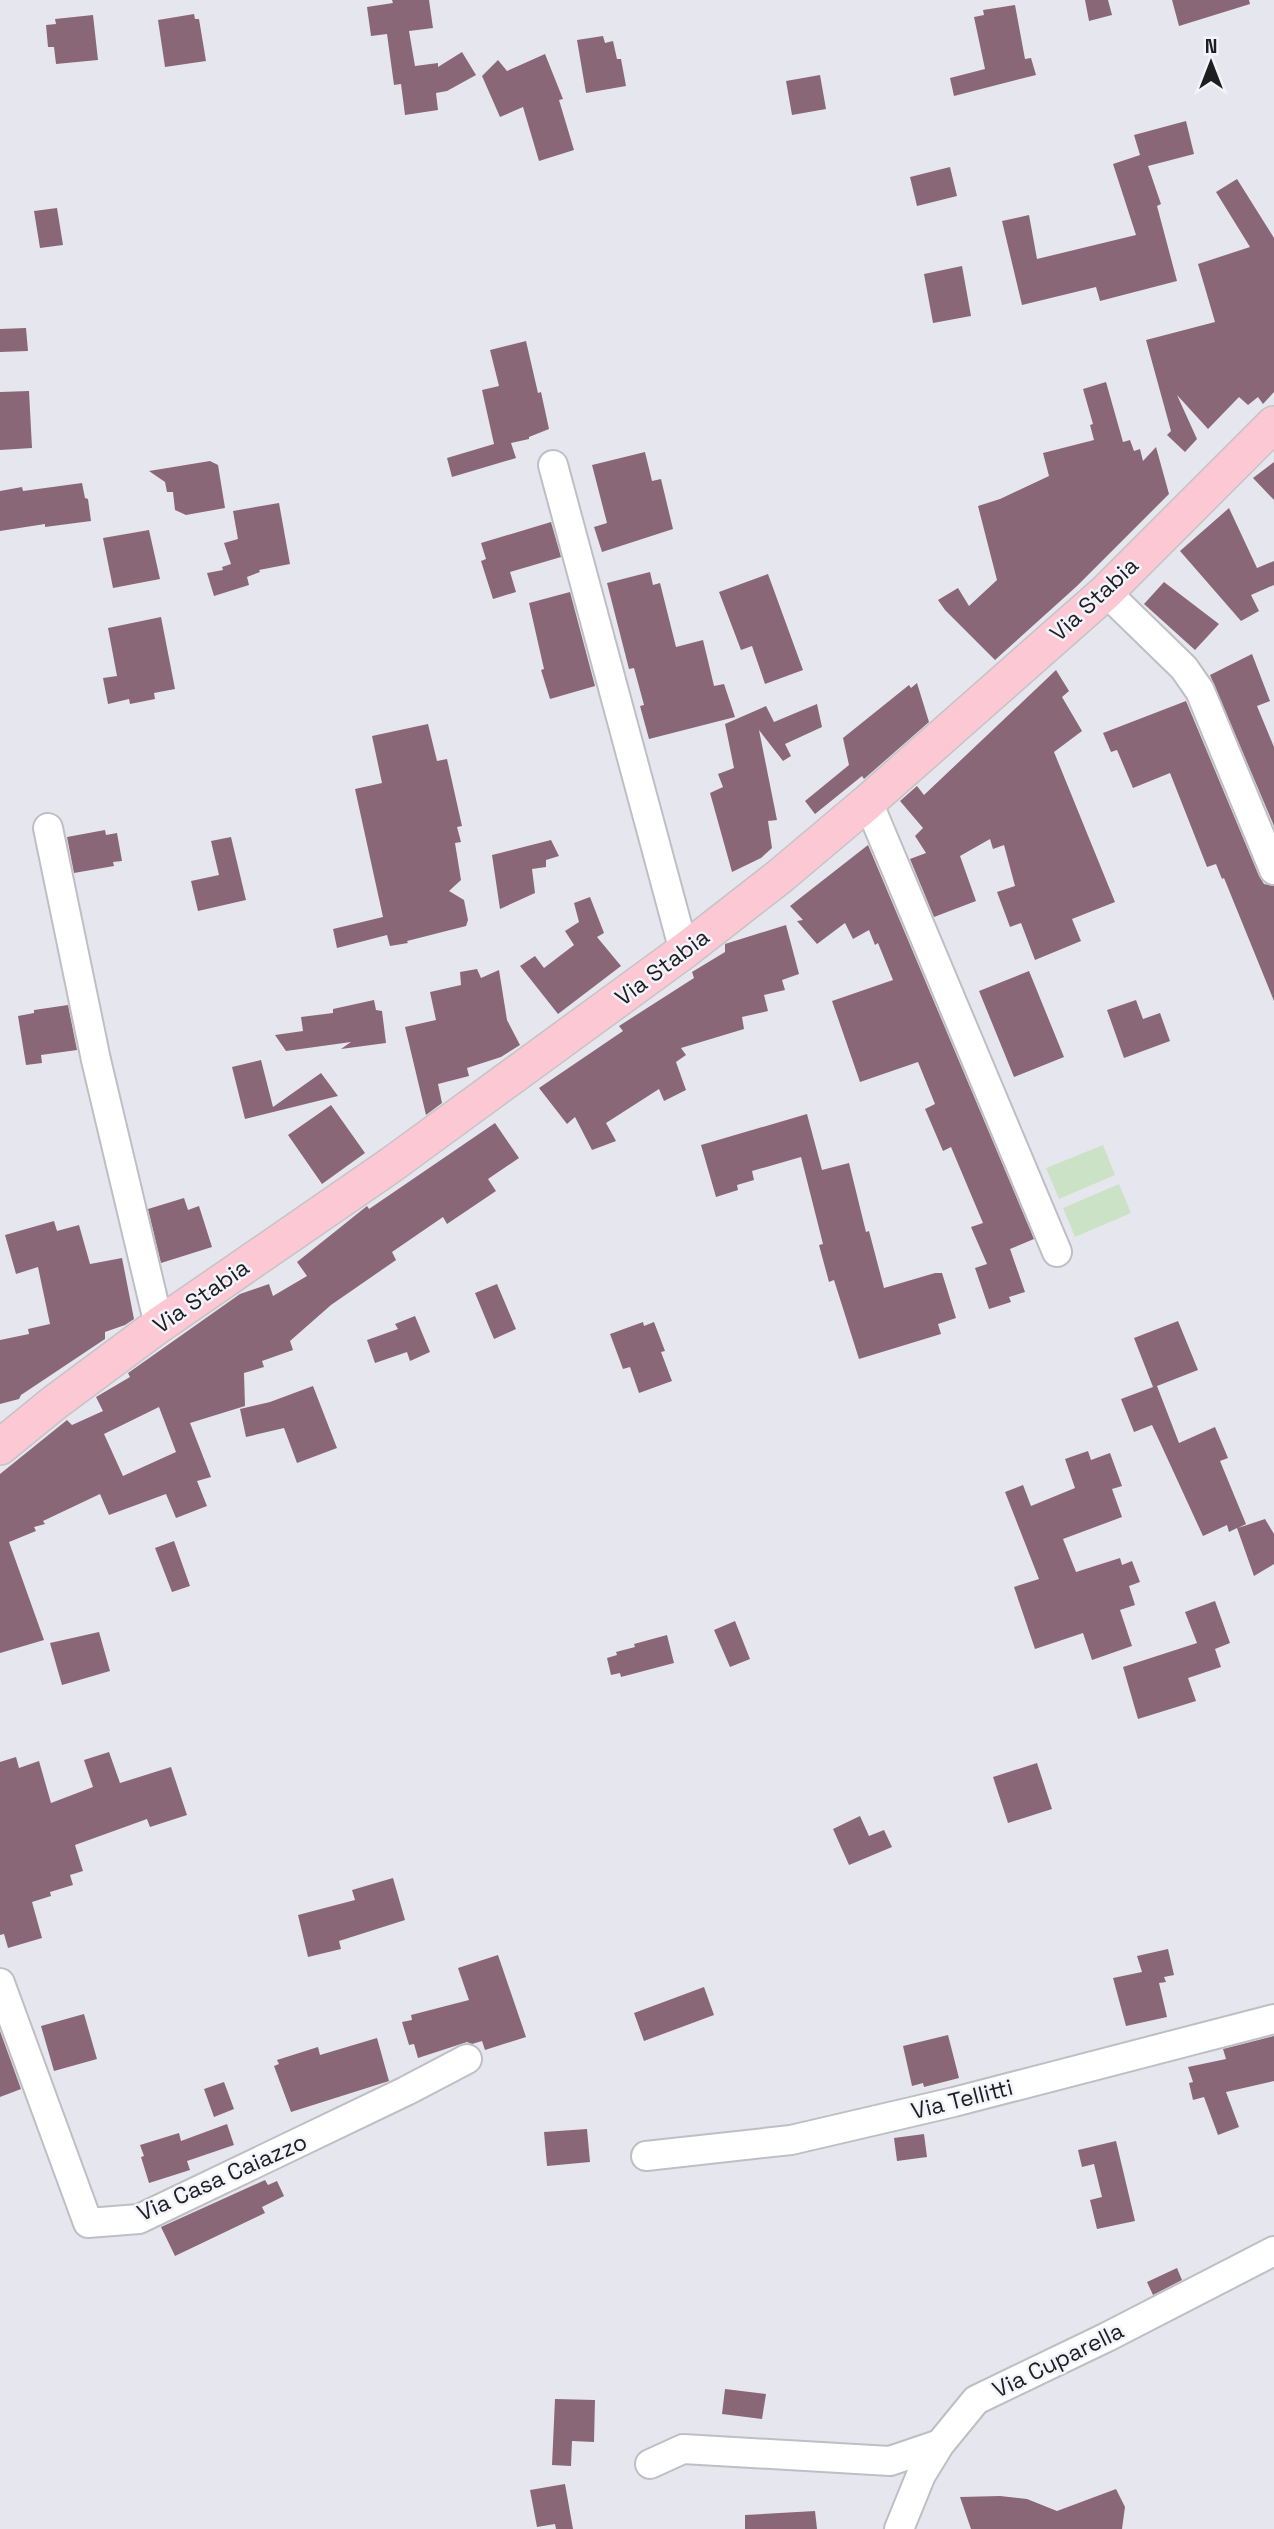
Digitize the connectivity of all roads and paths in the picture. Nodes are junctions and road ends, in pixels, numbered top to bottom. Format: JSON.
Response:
{"nodes":[{"id":1,"x":1274,"y":424,"type":"edge"},
{"id":2,"x":553,"y":465,"type":"dead end"},
{"id":3,"x":1106,"y":592,"type":"junction"},
{"id":4,"x":868,"y":802,"type":"junction"},
{"id":5,"x":48,"y":828,"type":"dead end"},
{"id":6,"x":1274,"y":870,"type":"edge"},
{"id":7,"x":684,"y":951,"type":"junction"},
{"id":8,"x":1056,"y":1252,"type":"dead end"},
{"id":9,"x":159,"y":1325,"type":"junction"},
{"id":10,"x":0,"y":1447,"type":"edge"},
{"id":11,"x":0,"y":1983,"type":"edge"},
{"id":12,"x":1274,"y":2019,"type":"edge"},
{"id":13,"x":467,"y":2059,"type":"dead end"},
{"id":14,"x":646,"y":2156,"type":"dead end"},
{"id":15,"x":1274,"y":2251,"type":"edge"},
{"id":16,"x":940,"y":2444,"type":"junction"},
{"id":17,"x":650,"y":2464,"type":"dead end"},
{"id":18,"x":899,"y":2529,"type":"edge"}],
"edges":[{"from":1,"to":3,"type":"main road","name":"Via Stabia"},
{"from":2,"to":7,"type":"street"},
{"from":3,"to":4,"type":"main road","name":"Via Stabia"},
{"from":3,"to":6,"type":"street"},
{"from":4,"to":7,"type":"main road","name":"Via Stabia"},
{"from":4,"to":8,"type":"street"},
{"from":5,"to":9,"type":"street"},
{"from":7,"to":9,"type":"main road","name":"Via Stabia"},
{"from":9,"to":10,"type":"main road","name":"Via Stabia"},
{"from":11,"to":13,"type":"street","name":"Via Casa Caiazzo"},
{"from":12,"to":14,"type":"street","name":"Via Tellitti"},
{"from":15,"to":16,"type":"street","name":"Via Cuparella"},
{"from":16,"to":17,"type":"street"},
{"from":16,"to":18,"type":"street","name":"Via Cuparella"}]}
